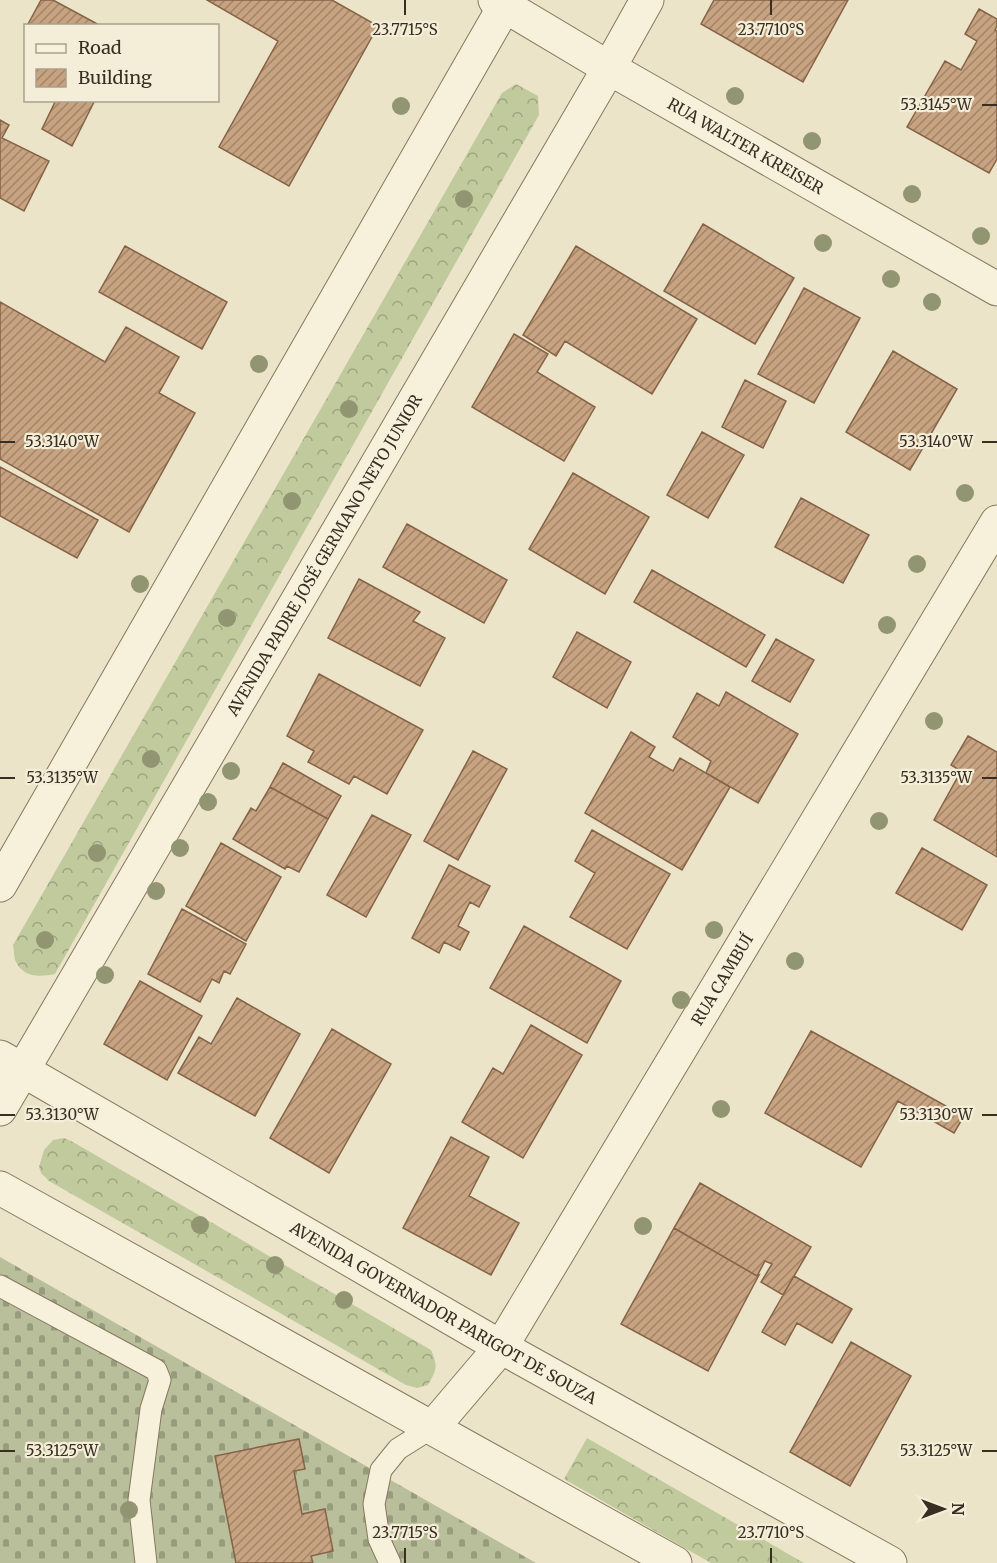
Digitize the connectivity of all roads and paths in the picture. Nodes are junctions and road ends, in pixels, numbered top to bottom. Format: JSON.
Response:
{"nodes":[{"id":1,"x":647,"y":0,"type":"edge"},
{"id":2,"x":502,"y":2,"type":"edge"},
{"id":3,"x":609,"y":68,"type":"junction"},
{"id":4,"x":997,"y":289,"type":"edge"},
{"id":5,"x":997,"y":522,"type":"edge"},
{"id":6,"x":0,"y":885,"type":"edge"},
{"id":7,"x":11,"y":1063,"type":"edge"},
{"id":8,"x":0,"y":1109,"type":"edge"},
{"id":9,"x":0,"y":1188,"type":"edge"},
{"id":10,"x":0,"y":1286,"type":"edge"},
{"id":11,"x":501,"y":1347,"type":"junction"},
{"id":12,"x":433,"y":1427,"type":"junction"},
{"id":13,"x":146,"y":1563,"type":"edge"},
{"id":14,"x":390,"y":1563,"type":"edge"},
{"id":15,"x":675,"y":1563,"type":"edge"},
{"id":16,"x":890,"y":1563,"type":"edge"}],
"edges":[{"from":1,"to":3,"type":"street","name":"AVENIDA PADRE JOSÉ GERMANO NETO JUNIOR"},
{"from":2,"to":3,"type":"street","name":"RUA WALTER KREISER"},
{"from":2,"to":6,"type":"street"},
{"from":3,"to":4,"type":"street","name":"RUA WALTER KREISER"},
{"from":3,"to":7,"type":"street","name":"AVENIDA PADRE JOSÉ GERMANO NETO JUNIOR"},
{"from":5,"to":11,"type":"street","name":"RUA CAMBUÍ"},
{"from":7,"to":8,"type":"street","name":"AVENIDA PADRE JOSÉ GERMANO NETO JUNIOR"},
{"from":7,"to":11,"type":"street","name":"AVENIDA GOVERNADOR PARIGOT DE SOUZA"},
{"from":9,"to":12,"type":"street"},
{"from":10,"to":13,"type":"lane"},
{"from":11,"to":12,"type":"street","name":"RUA CAMBUÍ"},
{"from":11,"to":16,"type":"street","name":"AVENIDA GOVERNADOR PARIGOT DE SOUZA"},
{"from":12,"to":14,"type":"lane"},
{"from":12,"to":15,"type":"street"}]}
